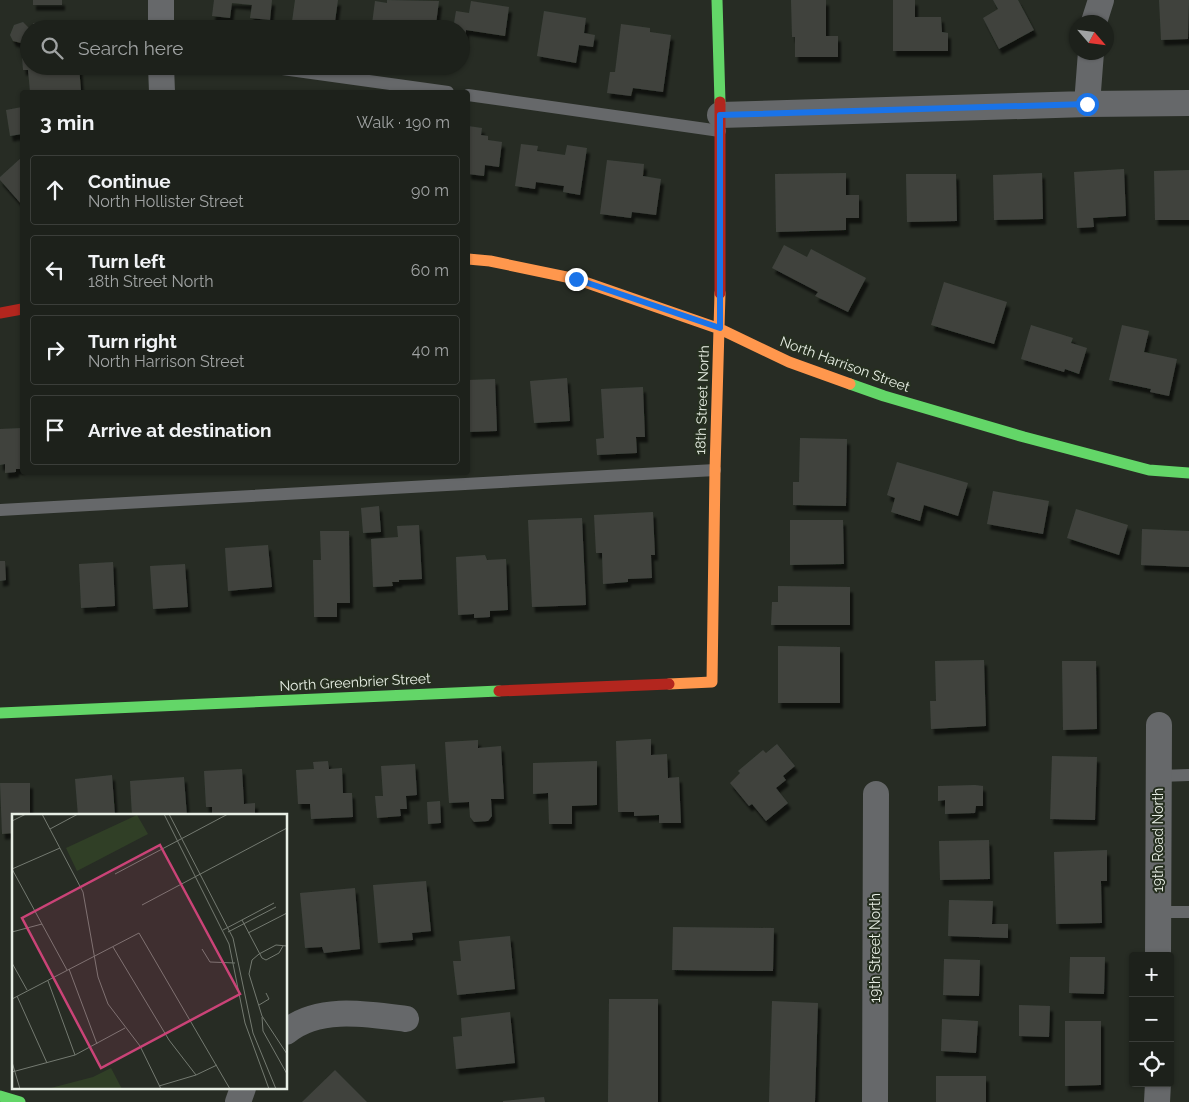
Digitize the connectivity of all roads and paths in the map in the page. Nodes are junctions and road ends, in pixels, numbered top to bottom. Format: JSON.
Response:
{"nodes":[{"id":1,"x":161,"y":0,"type":"edge"},
{"id":2,"x":717,"y":0,"type":"edge"},
{"id":3,"x":1101,"y":0,"type":"edge"},
{"id":4,"x":1096,"y":15,"type":"edge"},
{"id":5,"x":161,"y":20,"type":"edge"},
{"id":6,"x":1090,"y":60,"type":"edge"},
{"id":7,"x":161,"y":75,"type":"edge"},
{"id":8,"x":326,"y":75,"type":"edge"},
{"id":9,"x":162,"y":90,"type":"edge"},
{"id":10,"x":434,"y":90,"type":"edge"},
{"id":11,"x":470,"y":95,"type":"edge"},
{"id":12,"x":1189,"y":103,"type":"edge"},
{"id":13,"x":1087,"y":104,"type":"junction"},
{"id":14,"x":720,"y":123,"type":"junction"},
{"id":15,"x":470,"y":259,"type":"edge"},
{"id":16,"x":20,"y":310,"type":"edge"},
{"id":17,"x":0,"y":312,"type":"edge"},
{"id":18,"x":720,"y":328,"type":"junction"},
{"id":19,"x":715,"y":470,"type":"junction"},
{"id":20,"x":1189,"y":473,"type":"edge"},
{"id":21,"x":0,"y":510,"type":"edge"},
{"id":22,"x":712,"y":682,"type":"joint"},
{"id":23,"x":0,"y":713,"type":"edge"},
{"id":24,"x":1159,"y":725,"type":"dead end"},
{"id":25,"x":1189,"y":775,"type":"edge"},
{"id":26,"x":1159,"y":776,"type":"junction"},
{"id":27,"x":876,"y":794,"type":"dead end"},
{"id":28,"x":1158,"y":912,"type":"junction"},
{"id":29,"x":1189,"y":912,"type":"edge"},
{"id":30,"x":1158,"y":952,"type":"edge"},
{"id":31,"x":406,"y":1018,"type":"dead end"},
{"id":32,"x":288,"y":1030,"type":"edge"},
{"id":33,"x":1158,"y":1087,"type":"edge"},
{"id":34,"x":242,"y":1090,"type":"edge"},
{"id":35,"x":0,"y":1096,"type":"edge"},
{"id":36,"x":20,"y":1102,"type":"edge"},
{"id":37,"x":238,"y":1102,"type":"edge"},
{"id":38,"x":875,"y":1102,"type":"edge"},
{"id":39,"x":1158,"y":1102,"type":"edge"}],
"edges":[{"from":1,"to":5,"type":"street"},
{"from":2,"to":14,"type":"street","name":"18th Street North"},
{"from":3,"to":4,"type":"street"},
{"from":6,"to":13,"type":"street"},
{"from":7,"to":9,"type":"street"},
{"from":8,"to":10,"type":"lane"},
{"from":11,"to":14,"type":"lane"},
{"from":12,"to":13,"type":"street"},
{"from":13,"to":14,"type":"street"},
{"from":14,"to":18,"type":"street","name":"18th Street North"},
{"from":15,"to":18,"type":"street","name":"North Harrison Street"},
{"from":16,"to":17,"type":"street"},
{"from":18,"to":19,"type":"street","name":"18th Street North"},
{"from":18,"to":20,"type":"street","name":"North Harrison Street"},
{"from":19,"to":21,"type":"lane"},
{"from":19,"to":22,"type":"street","name":"18th Street North"},
{"from":22,"to":23,"type":"street","name":"North Greenbrier Street"},
{"from":24,"to":26,"type":"street","name":"19th Road North"},
{"from":25,"to":26,"type":"lane"},
{"from":26,"to":28,"type":"street","name":"19th Road North"},
{"from":27,"to":38,"type":"street","name":"19th Street North"},
{"from":28,"to":29,"type":"lane"},
{"from":28,"to":30,"type":"street","name":"19th Road North"},
{"from":31,"to":32,"type":"street"},
{"from":33,"to":39,"type":"street"},
{"from":34,"to":37,"type":"street"},
{"from":35,"to":36,"type":"street"}]}
